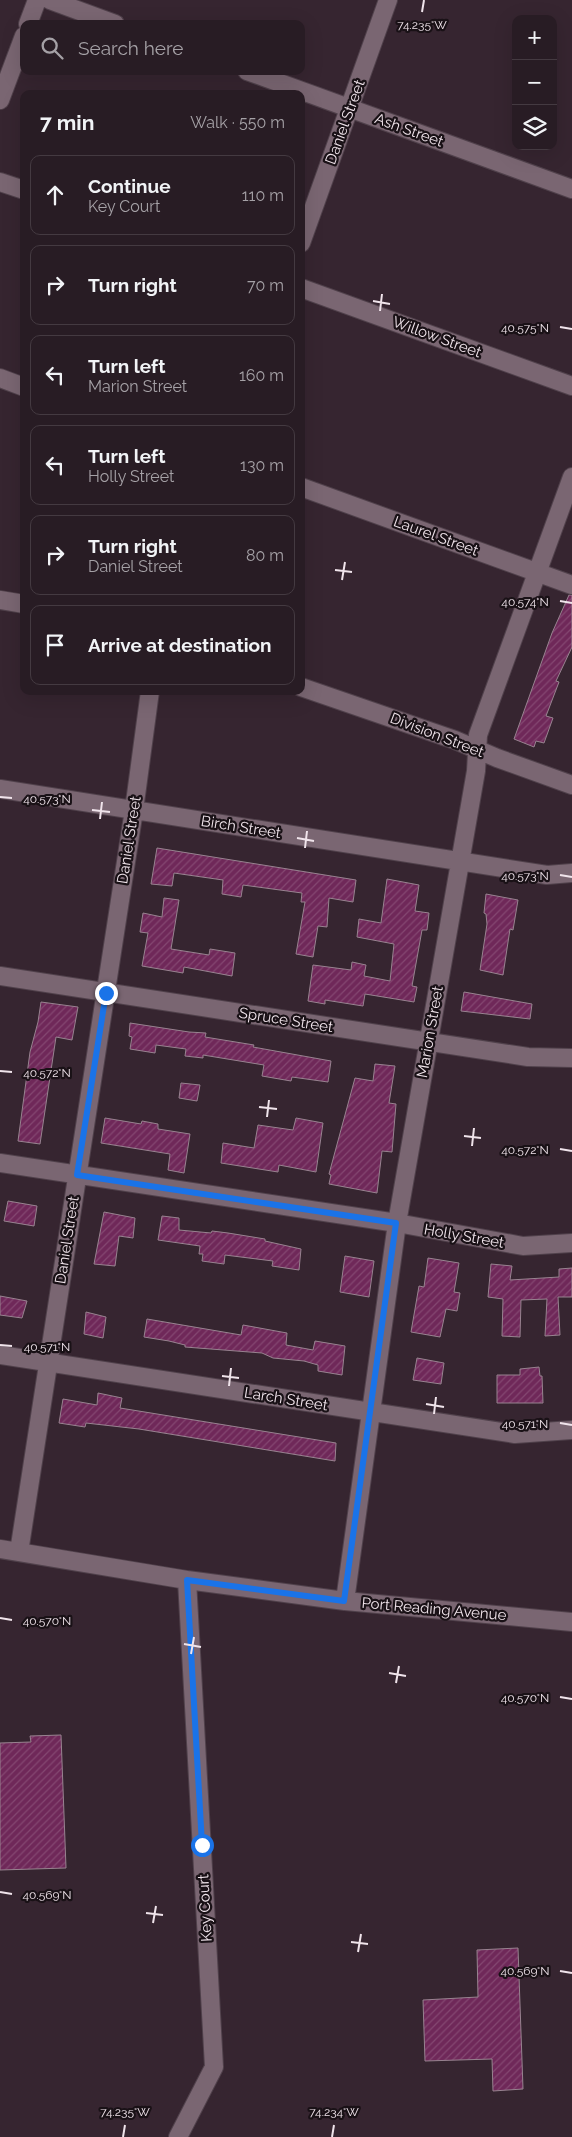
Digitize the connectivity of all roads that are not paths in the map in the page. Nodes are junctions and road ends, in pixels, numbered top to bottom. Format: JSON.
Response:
{"nodes":[{"id":1,"x":37,"y":0,"type":"edge"},
{"id":2,"x":50,"y":0,"type":"edge"},
{"id":3,"x":388,"y":0,"type":"edge"},
{"id":4,"x":30,"y":20,"type":"edge"},
{"id":5,"x":105,"y":20,"type":"edge"},
{"id":6,"x":20,"y":47,"type":"edge"},
{"id":7,"x":257,"y":75,"type":"edge"},
{"id":8,"x":298,"y":90,"type":"edge"},
{"id":9,"x":305,"y":93,"type":"edge"},
{"id":10,"x":0,"y":100,"type":"edge"},
{"id":11,"x":350,"y":109,"type":"junction"},
{"id":12,"x":0,"y":182,"type":"edge"},
{"id":13,"x":20,"y":189,"type":"edge"},
{"id":14,"x":572,"y":189,"type":"edge"},
{"id":15,"x":305,"y":232,"type":"edge"},
{"id":16,"x":305,"y":289,"type":"edge"},
{"id":17,"x":0,"y":378,"type":"edge"},
{"id":18,"x":20,"y":386,"type":"edge"},
{"id":19,"x":572,"y":386,"type":"edge"},
{"id":20,"x":572,"y":477,"type":"edge"},
{"id":21,"x":305,"y":488,"type":"edge"},
{"id":22,"x":538,"y":572,"type":"junction"},
{"id":23,"x":572,"y":584,"type":"edge"},
{"id":24,"x":0,"y":600,"type":"edge"},
{"id":25,"x":20,"y":603,"type":"edge"},
{"id":26,"x":305,"y":688,"type":"edge"},
{"id":27,"x":149,"y":695,"type":"edge"},
{"id":28,"x":477,"y":750,"type":"junction"},
{"id":29,"x":572,"y":785,"type":"edge"},
{"id":30,"x":0,"y":789,"type":"edge"},
{"id":31,"x":134,"y":810,"type":"junction"},
{"id":32,"x":460,"y":862,"type":"junction"},
{"id":33,"x":572,"y":873,"type":"edge"},
{"id":34,"x":0,"y":976,"type":"edge"},
{"id":35,"x":106,"y":993,"type":"junction"},
{"id":36,"x":428,"y":1042,"type":"junction"},
{"id":37,"x":572,"y":1058,"type":"edge"},
{"id":38,"x":0,"y":1163,"type":"edge"},
{"id":39,"x":77,"y":1175,"type":"junction"},
{"id":40,"x":396,"y":1223,"type":"junction"},
{"id":41,"x":572,"y":1243,"type":"edge"},
{"id":42,"x":0,"y":1355,"type":"edge"},
{"id":43,"x":48,"y":1362,"type":"junction"},
{"id":44,"x":370,"y":1412,"type":"junction"},
{"id":45,"x":572,"y":1430,"type":"edge"},
{"id":46,"x":0,"y":1549,"type":"edge"},
{"id":47,"x":19,"y":1552,"type":"junction"},
{"id":48,"x":187,"y":1580,"type":"junction"},
{"id":49,"x":344,"y":1601,"type":"junction"},
{"id":50,"x":572,"y":1622,"type":"edge"},
{"id":51,"x":178,"y":2137,"type":"edge"}],
"edges":[{"from":1,"to":4,"type":"street"},
{"from":2,"to":5,"type":"street"},
{"from":3,"to":11,"type":"street","name":"Daniel Street"},
{"from":6,"to":10,"type":"street"},
{"from":7,"to":8,"type":"street","name":"Ash Street"},
{"from":9,"to":11,"type":"street","name":"Ash Street"},
{"from":11,"to":14,"type":"street","name":"Ash Street"},
{"from":11,"to":15,"type":"street","name":"Daniel Street"},
{"from":12,"to":13,"type":"street"},
{"from":16,"to":19,"type":"street","name":"Willow Street"},
{"from":17,"to":18,"type":"street"},
{"from":20,"to":22,"type":"street","name":"Marion Street"},
{"from":21,"to":22,"type":"street","name":"Laurel Street"},
{"from":22,"to":23,"type":"street","name":"Laurel Street"},
{"from":22,"to":28,"type":"street","name":"Marion Street"},
{"from":24,"to":25,"type":"street"},
{"from":26,"to":28,"type":"street","name":"Division Street"},
{"from":27,"to":31,"type":"street","name":"Daniel Street"},
{"from":28,"to":29,"type":"street","name":"Division Street"},
{"from":28,"to":32,"type":"street","name":"Marion Street"},
{"from":30,"to":31,"type":"street","name":"Birch Street"},
{"from":31,"to":32,"type":"street","name":"Birch Street"},
{"from":31,"to":35,"type":"street","name":"Daniel Street"},
{"from":32,"to":33,"type":"street","name":"Birch Street"},
{"from":32,"to":36,"type":"street","name":"Marion Street"},
{"from":34,"to":35,"type":"street","name":"Spruce Street"},
{"from":35,"to":36,"type":"street","name":"Spruce Street"},
{"from":35,"to":39,"type":"street","name":"Daniel Street"},
{"from":36,"to":37,"type":"street","name":"Spruce Street"},
{"from":36,"to":40,"type":"street","name":"Marion Street"},
{"from":38,"to":39,"type":"street","name":"Holly Street"},
{"from":39,"to":40,"type":"street","name":"Holly Street"},
{"from":39,"to":43,"type":"street","name":"Daniel Street"},
{"from":40,"to":41,"type":"street","name":"Holly Street"},
{"from":40,"to":44,"type":"street","name":"Marion Street"},
{"from":42,"to":43,"type":"street","name":"Larch Street"},
{"from":43,"to":44,"type":"street","name":"Larch Street"},
{"from":43,"to":47,"type":"street","name":"Daniel Street"},
{"from":44,"to":45,"type":"street","name":"Larch Street"},
{"from":44,"to":49,"type":"street","name":"Marion Street"},
{"from":46,"to":47,"type":"street","name":"Port Reading Avenue"},
{"from":47,"to":48,"type":"street","name":"Port Reading Avenue"},
{"from":48,"to":49,"type":"street","name":"Port Reading Avenue"},
{"from":48,"to":51,"type":"street","name":"Key Court"},
{"from":49,"to":50,"type":"street","name":"Port Reading Avenue"}]}
